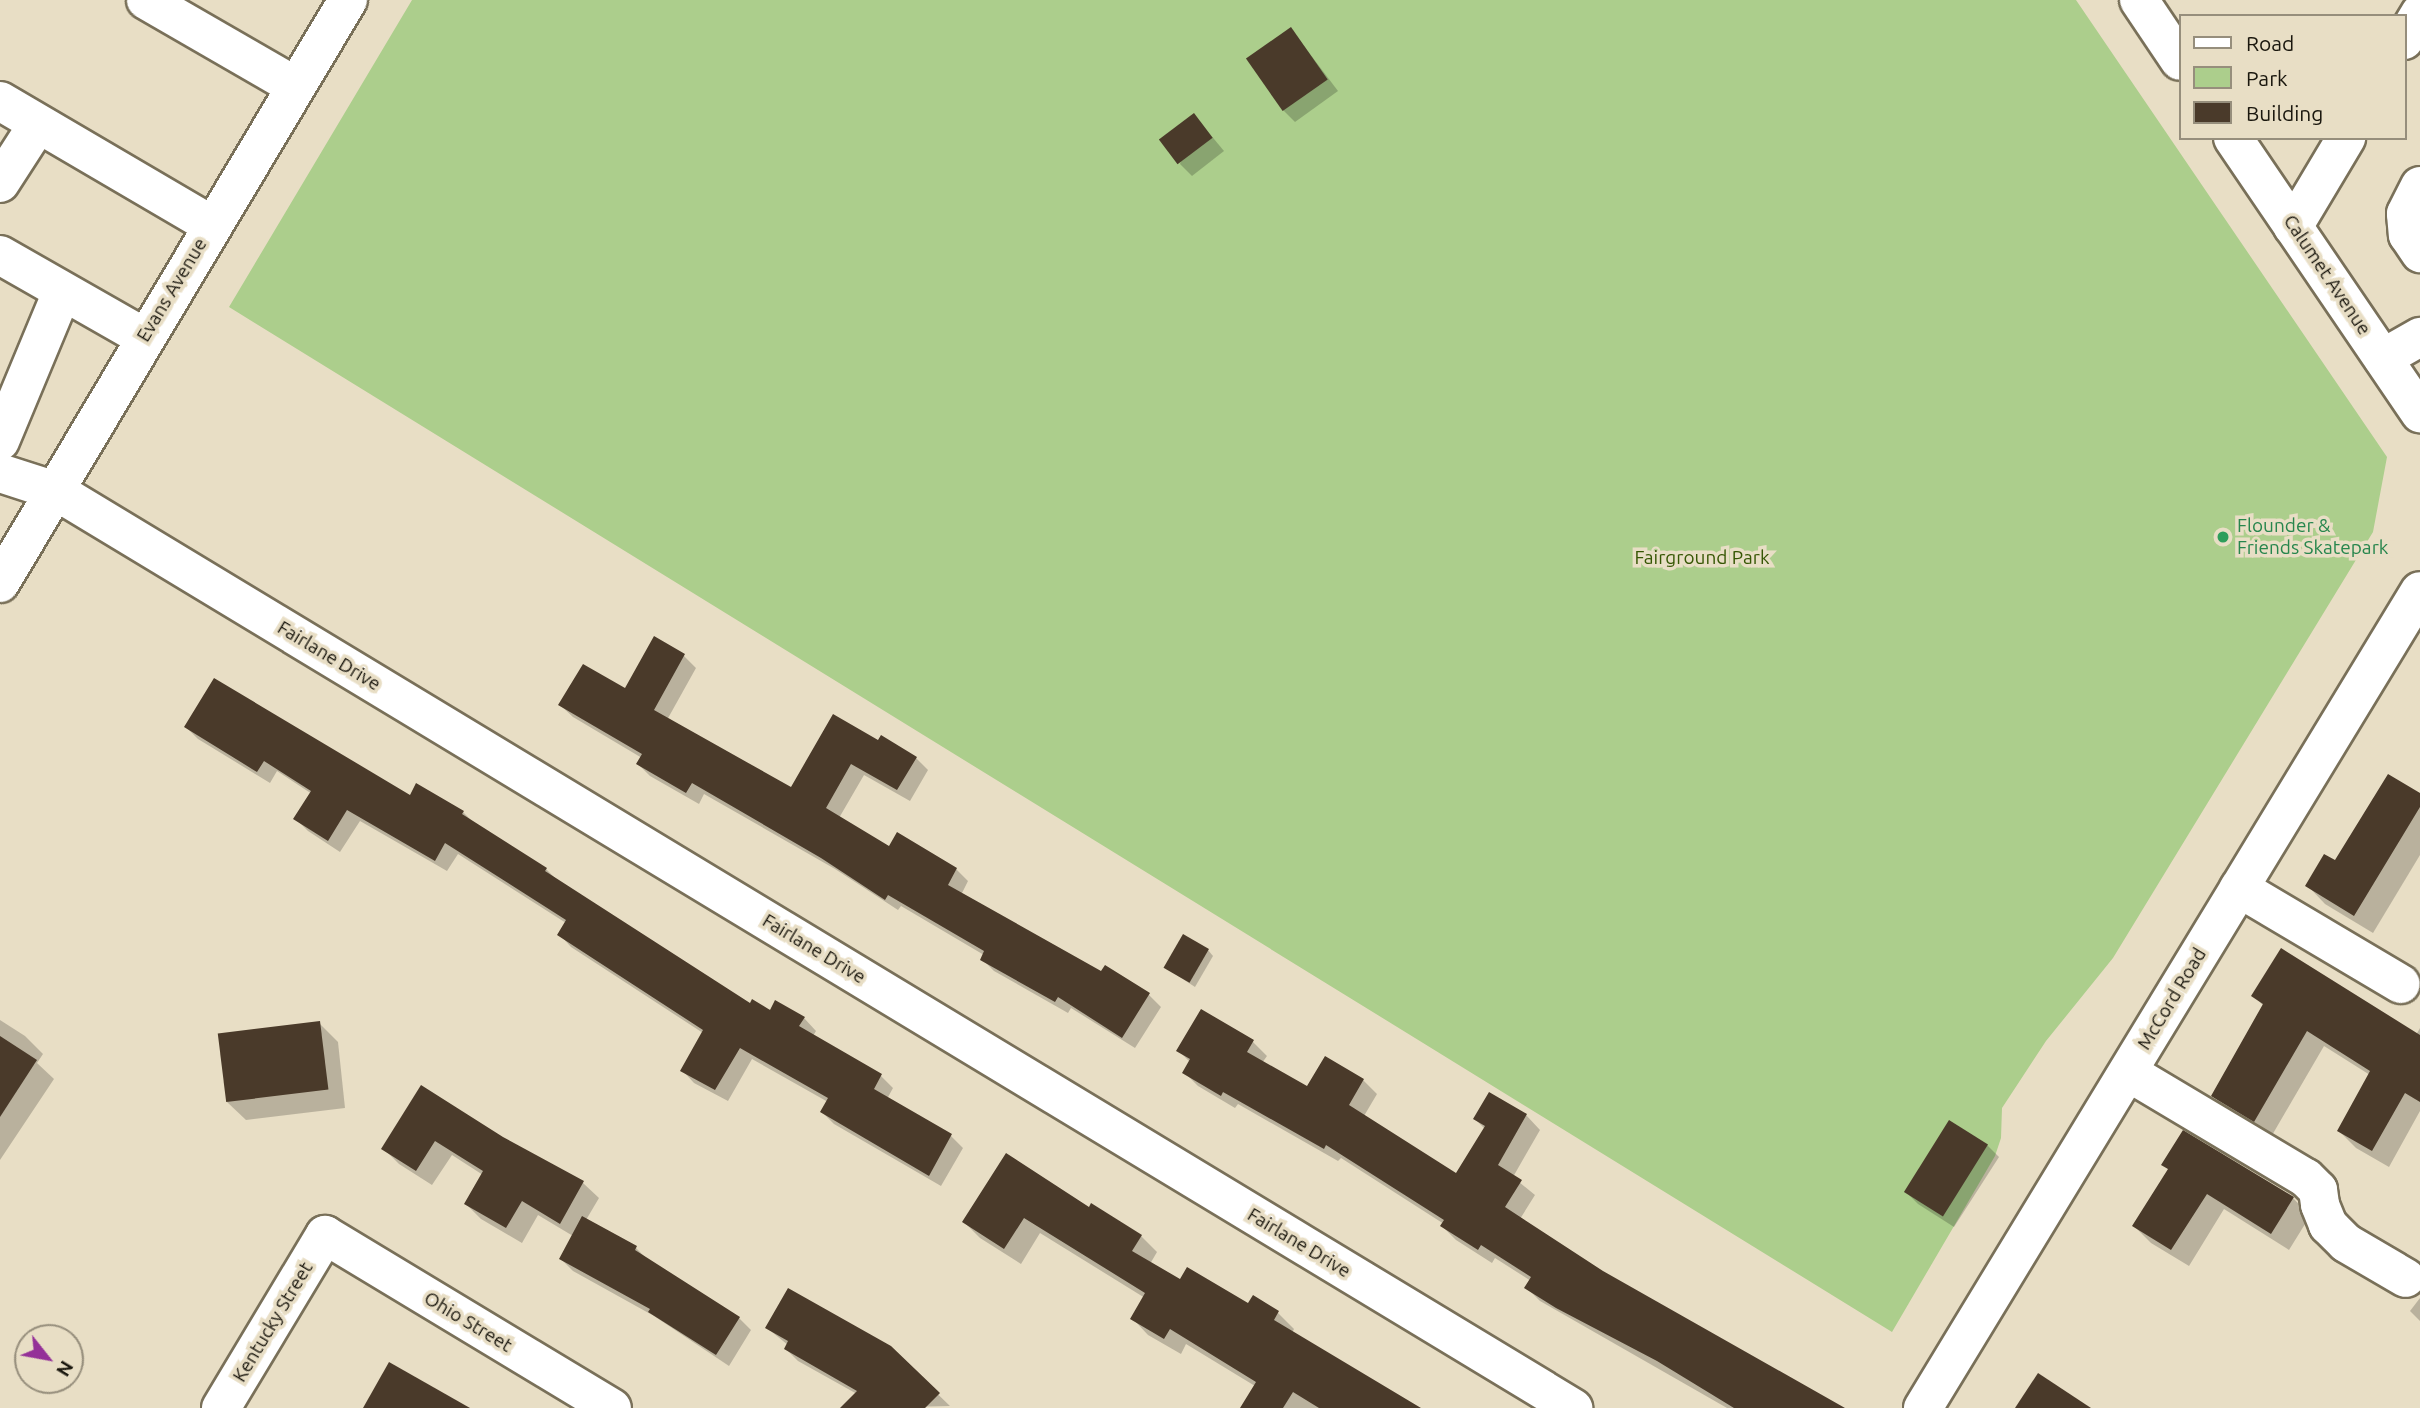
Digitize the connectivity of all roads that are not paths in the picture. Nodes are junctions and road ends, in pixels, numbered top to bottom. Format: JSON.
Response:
{"nodes":[{"id":1,"x":146,"y":0,"type":"edge"},
{"id":2,"x":348,"y":0,"type":"edge"},
{"id":3,"x":2139,"y":0,"type":"edge"},
{"id":4,"x":2420,"y":13,"type":"edge"},
{"id":5,"x":2406,"y":37,"type":"edge"},
{"id":6,"x":2178,"y":58,"type":"edge"},
{"id":7,"x":295,"y":86,"type":"junction"},
{"id":8,"x":0,"y":101,"type":"edge"},
{"id":9,"x":38,"y":124,"type":"junction"},
{"id":10,"x":2234,"y":140,"type":"edge"},
{"id":11,"x":2345,"y":140,"type":"edge"},
{"id":12,"x":0,"y":183,"type":"edge"},
{"id":13,"x":2420,"y":186,"type":"edge"},
{"id":14,"x":211,"y":225,"type":"junction"},
{"id":15,"x":2293,"y":227,"type":"junction"},
{"id":16,"x":2420,"y":253,"type":"edge"},
{"id":17,"x":0,"y":256,"type":"edge"},
{"id":18,"x":62,"y":292,"type":"junction"},
{"id":19,"x":144,"y":337,"type":"junction"},
{"id":20,"x":2420,"y":337,"type":"edge"},
{"id":21,"x":2383,"y":358,"type":"junction"},
{"id":22,"x":2420,"y":412,"type":"edge"},
{"id":23,"x":0,"y":441,"type":"edge"},
{"id":24,"x":0,"y":473,"type":"edge"},
{"id":25,"x":56,"y":491,"type":"junction"},
{"id":26,"x":0,"y":583,"type":"edge"},
{"id":27,"x":2420,"y":591,"type":"edge"},
{"id":28,"x":2239,"y":888,"type":"junction"},
{"id":29,"x":2401,"y":984,"type":"dead end"},
{"id":30,"x":2128,"y":1072,"type":"junction"},
{"id":31,"x":325,"y":1236,"type":"joint"},
{"id":32,"x":2406,"y":1278,"type":"dead end"},
{"id":33,"x":221,"y":1408,"type":"edge"},
{"id":34,"x":612,"y":1408,"type":"edge"},
{"id":35,"x":1573,"y":1408,"type":"edge"},
{"id":36,"x":1923,"y":1408,"type":"edge"}],
"edges":[{"from":1,"to":7,"type":"street"},
{"from":2,"to":7,"type":"street","name":"Evans Avenue"},
{"from":3,"to":6,"type":"street"},
{"from":4,"to":5,"type":"street"},
{"from":7,"to":14,"type":"street","name":"Evans Avenue"},
{"from":8,"to":9,"type":"street"},
{"from":9,"to":12,"type":"street"},
{"from":9,"to":14,"type":"street"},
{"from":10,"to":15,"type":"street","name":"Calumet Avenue"},
{"from":11,"to":15,"type":"street"},
{"from":13,"to":16,"type":"street"},
{"from":14,"to":19,"type":"street","name":"Evans Avenue"},
{"from":15,"to":21,"type":"street","name":"Calumet Avenue"},
{"from":17,"to":18,"type":"street"},
{"from":18,"to":19,"type":"street"},
{"from":18,"to":23,"type":"street"},
{"from":19,"to":25,"type":"street","name":"Evans Avenue"},
{"from":20,"to":21,"type":"street"},
{"from":21,"to":22,"type":"street","name":"Calumet Avenue"},
{"from":24,"to":25,"type":"street","name":"Fairlane Drive"},
{"from":25,"to":26,"type":"street","name":"Evans Avenue"},
{"from":25,"to":35,"type":"street","name":"Fairlane Drive"},
{"from":27,"to":28,"type":"street","name":"McCord Road"},
{"from":28,"to":29,"type":"street"},
{"from":28,"to":30,"type":"street","name":"McCord Road"},
{"from":30,"to":32,"type":"street"},
{"from":30,"to":36,"type":"street","name":"McCord Road"},
{"from":31,"to":33,"type":"street","name":"Kentucky Street"},
{"from":31,"to":34,"type":"street","name":"Ohio Street"}]}
